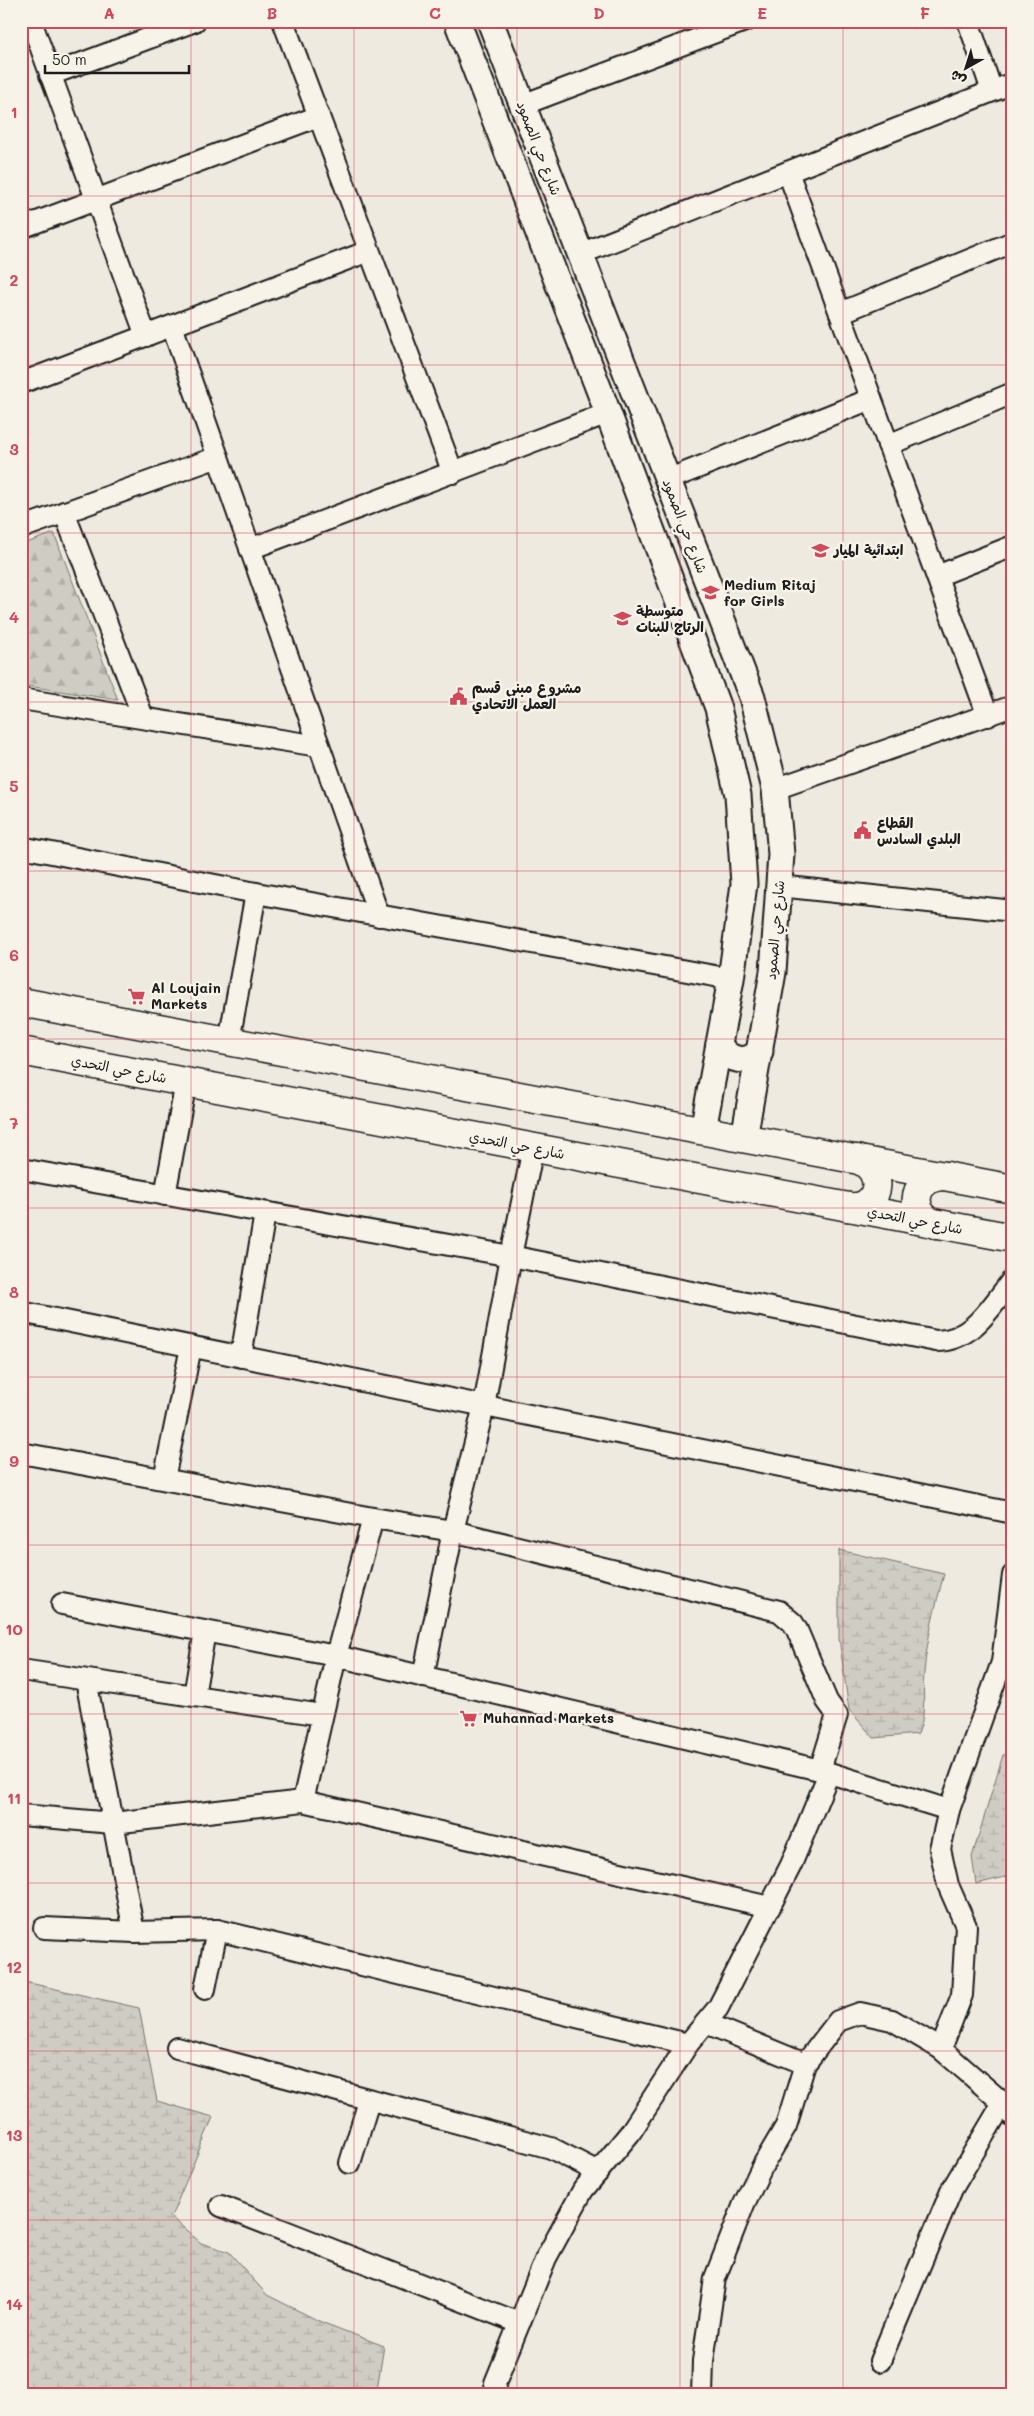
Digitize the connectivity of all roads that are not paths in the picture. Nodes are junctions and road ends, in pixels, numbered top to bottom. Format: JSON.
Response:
{"nodes":[{"id":1,"x":194,"y":21,"type":"edge"},
{"id":2,"x":283,"y":21,"type":"edge"},
{"id":3,"x":457,"y":21,"type":"edge"},
{"id":4,"x":490,"y":21,"type":"edge"},
{"id":5,"x":745,"y":21,"type":"edge"},
{"id":6,"x":968,"y":21,"type":"edge"},
{"id":7,"x":28,"y":26,"type":"edge"},
{"id":8,"x":50,"y":75,"type":"junction"},
{"id":9,"x":1013,"y":83,"type":"edge"},
{"id":10,"x":992,"y":91,"type":"junction"},
{"id":11,"x":522,"y":106,"type":"junction"},
{"id":12,"x":319,"y":116,"type":"junction"},
{"id":13,"x":788,"y":172,"type":"junction"},
{"id":14,"x":96,"y":200,"type":"junction"},
{"id":15,"x":21,"y":228,"type":"edge"},
{"id":16,"x":1013,"y":242,"type":"edge"},
{"id":17,"x":369,"y":251,"type":"junction"},
{"id":18,"x":580,"y":254,"type":"junction"},
{"id":19,"x":840,"y":313,"type":"junction"},
{"id":20,"x":172,"y":326,"type":"junction"},
{"id":21,"x":608,"y":328,"type":"junction"},
{"id":22,"x":578,"y":335,"type":"junction"},
{"id":23,"x":146,"y":336,"type":"junction"},
{"id":24,"x":627,"y":378,"type":"junction"},
{"id":25,"x":21,"y":384,"type":"edge"},
{"id":26,"x":597,"y":386,"type":"junction"},
{"id":27,"x":1013,"y":393,"type":"edge"},
{"id":28,"x":872,"y":399,"type":"junction"},
{"id":29,"x":608,"y":413,"type":"junction"},
{"id":30,"x":888,"y":445,"type":"junction"},
{"id":31,"x":218,"y":457,"type":"junction"},
{"id":32,"x":453,"y":473,"type":"junction"},
{"id":33,"x":667,"y":480,"type":"junction"},
{"id":34,"x":64,"y":512,"type":"junction"},
{"id":35,"x":21,"y":528,"type":"edge"},
{"id":36,"x":1013,"y":546,"type":"edge"},
{"id":37,"x":250,"y":548,"type":"junction"},
{"id":38,"x":937,"y":576,"type":"junction"},
{"id":39,"x":21,"y":700,"type":"edge"},
{"id":40,"x":1013,"y":706,"type":"edge"},
{"id":41,"x":988,"y":716,"type":"junction"},
{"id":42,"x":143,"y":717,"type":"junction"},
{"id":43,"x":319,"y":746,"type":"junction"},
{"id":44,"x":776,"y":789,"type":"junction"},
{"id":45,"x":21,"y":846,"type":"edge"},
{"id":46,"x":779,"y":886,"type":"junction"},
{"id":47,"x":256,"y":894,"type":"junction"},
{"id":48,"x":1013,"y":911,"type":"edge"},
{"id":49,"x":379,"y":916,"type":"junction"},
{"id":50,"x":731,"y":979,"type":"junction"},
{"id":51,"x":21,"y":1002,"type":"edge"},
{"id":52,"x":229,"y":1041,"type":"junction"},
{"id":53,"x":719,"y":1044,"type":"junction"},
{"id":54,"x":21,"y":1051,"type":"edge"},
{"id":55,"x":760,"y":1051,"type":"junction"},
{"id":56,"x":186,"y":1082,"type":"junction"},
{"id":57,"x":703,"y":1130,"type":"junction"},
{"id":58,"x":744,"y":1138,"type":"junction"},
{"id":59,"x":533,"y":1148,"type":"junction"},
{"id":60,"x":857,"y":1160,"type":"junction"},
{"id":61,"x":21,"y":1169,"type":"edge"},
{"id":62,"x":947,"y":1176,"type":"junction"},
{"id":63,"x":1013,"y":1189,"type":"edge"},
{"id":64,"x":165,"y":1195,"type":"junction"},
{"id":65,"x":847,"y":1207,"type":"junction"},
{"id":66,"x":265,"y":1212,"type":"junction"},
{"id":67,"x":936,"y":1224,"type":"junction"},
{"id":68,"x":1013,"y":1238,"type":"edge"},
{"id":69,"x":511,"y":1256,"type":"junction"},
{"id":70,"x":1013,"y":1279,"type":"edge"},
{"id":71,"x":21,"y":1312,"type":"edge"},
{"id":72,"x":191,"y":1347,"type":"junction"},
{"id":73,"x":241,"y":1357,"type":"junction"},
{"id":74,"x":484,"y":1406,"type":"junction"},
{"id":75,"x":21,"y":1453,"type":"edge"},
{"id":76,"x":164,"y":1479,"type":"junction"},
{"id":77,"x":1013,"y":1513,"type":"edge"},
{"id":78,"x":374,"y":1518,"type":"junction"},
{"id":79,"x":453,"y":1531,"type":"junction"},
{"id":80,"x":1013,"y":1575,"type":"edge"},
{"id":81,"x":62,"y":1604,"type":"dead end"},
{"id":82,"x":205,"y":1631,"type":"junction"},
{"id":83,"x":336,"y":1656,"type":"junction"},
{"id":84,"x":21,"y":1670,"type":"edge"},
{"id":85,"x":423,"y":1677,"type":"junction"},
{"id":86,"x":86,"y":1680,"type":"junction"},
{"id":87,"x":194,"y":1696,"type":"junction"},
{"id":88,"x":322,"y":1715,"type":"junction"},
{"id":89,"x":824,"y":1772,"type":"junction"},
{"id":90,"x":303,"y":1801,"type":"junction"},
{"id":91,"x":949,"y":1810,"type":"junction"},
{"id":92,"x":21,"y":1815,"type":"edge"},
{"id":93,"x":113,"y":1823,"type":"junction"},
{"id":94,"x":770,"y":1907,"type":"junction"},
{"id":95,"x":44,"y":1928,"type":"dead end"},
{"id":96,"x":217,"y":1930,"type":"junction"},
{"id":97,"x":134,"y":1932,"type":"junction"},
{"id":98,"x":205,"y":1989,"type":"dead end"},
{"id":99,"x":706,"y":2023,"type":"junction"},
{"id":100,"x":688,"y":2044,"type":"junction"},
{"id":101,"x":177,"y":2048,"type":"dead end"},
{"id":102,"x":941,"y":2049,"type":"junction"},
{"id":103,"x":805,"y":2064,"type":"junction"},
{"id":104,"x":369,"y":2101,"type":"junction"},
{"id":105,"x":1008,"y":2109,"type":"edge"},
{"id":106,"x":350,"y":2163,"type":"dead end"},
{"id":107,"x":598,"y":2172,"type":"junction"},
{"id":108,"x":221,"y":2206,"type":"dead end"},
{"id":109,"x":519,"y":2323,"type":"junction"},
{"id":110,"x":880,"y":2361,"type":"dead end"},
{"id":111,"x":497,"y":2395,"type":"edge"},
{"id":112,"x":702,"y":2395,"type":"edge"}],
"edges":[{"from":1,"to":8,"type":"street"},
{"from":2,"to":12,"type":"street"},
{"from":3,"to":22,"type":"street"},
{"from":4,"to":11,"type":"street","name":"شارع حي الصمود"},
{"from":5,"to":11,"type":"street"},
{"from":6,"to":10,"type":"street"},
{"from":7,"to":8,"type":"street"},
{"from":8,"to":14,"type":"street"},
{"from":9,"to":10,"type":"street"},
{"from":10,"to":13,"type":"street"},
{"from":11,"to":18,"type":"street","name":"شارع حي الصمود"},
{"from":12,"to":14,"type":"street"},
{"from":12,"to":17,"type":"street"},
{"from":13,"to":18,"type":"street"},
{"from":13,"to":19,"type":"street"},
{"from":14,"to":15,"type":"street"},
{"from":14,"to":23,"type":"street"},
{"from":16,"to":19,"type":"street"},
{"from":17,"to":20,"type":"street"},
{"from":17,"to":32,"type":"street"},
{"from":18,"to":21,"type":"street","name":"شارع حي الصمود"},
{"from":19,"to":28,"type":"street"},
{"from":20,"to":23,"type":"street"},
{"from":20,"to":31,"type":"street"},
{"from":21,"to":22,"type":"street"},
{"from":21,"to":24,"type":"street","name":"شارع حي الصمود"},
{"from":22,"to":26,"type":"street"},
{"from":23,"to":25,"type":"street"},
{"from":24,"to":26,"type":"street"},
{"from":24,"to":33,"type":"street","name":"شارع حي الصمود"},
{"from":26,"to":29,"type":"street"},
{"from":27,"to":30,"type":"street"},
{"from":28,"to":30,"type":"street"},
{"from":28,"to":33,"type":"street"},
{"from":29,"to":32,"type":"street"},
{"from":29,"to":50,"type":"street"},
{"from":30,"to":38,"type":"street"},
{"from":31,"to":34,"type":"street"},
{"from":31,"to":37,"type":"street"},
{"from":32,"to":37,"type":"street"},
{"from":33,"to":44,"type":"street","name":"شارع حي الصمود"},
{"from":34,"to":35,"type":"street"},
{"from":34,"to":42,"type":"street"},
{"from":36,"to":38,"type":"street"},
{"from":37,"to":43,"type":"street"},
{"from":38,"to":41,"type":"street"},
{"from":39,"to":42,"type":"street"},
{"from":40,"to":41,"type":"street"},
{"from":41,"to":44,"type":"street"},
{"from":42,"to":43,"type":"street"},
{"from":43,"to":49,"type":"street"},
{"from":44,"to":46,"type":"street","name":"شارع حي الصمود"},
{"from":45,"to":47,"type":"street"},
{"from":46,"to":48,"type":"street"},
{"from":46,"to":55,"type":"street","name":"شارع حي الصمود"},
{"from":47,"to":49,"type":"street"},
{"from":47,"to":52,"type":"street"},
{"from":49,"to":50,"type":"street"},
{"from":50,"to":53,"type":"street"},
{"from":51,"to":52,"type":"main road"},
{"from":52,"to":57,"type":"main road"},
{"from":53,"to":55,"type":"street"},
{"from":53,"to":57,"type":"street"},
{"from":54,"to":56,"type":"main road","name":"شارع حي التحدي"},
{"from":55,"to":58,"type":"street","name":"شارع حي الصمود"},
{"from":56,"to":59,"type":"main road","name":"شارع حي التحدي"},
{"from":56,"to":64,"type":"street"},
{"from":57,"to":58,"type":"main road"},
{"from":58,"to":60,"type":"main road"},
{"from":59,"to":65,"type":"main road","name":"شارع حي التحدي"},
{"from":59,"to":69,"type":"street"},
{"from":60,"to":62,"type":"main road"},
{"from":60,"to":65,"type":"main road"},
{"from":61,"to":64,"type":"street"},
{"from":62,"to":63,"type":"main road"},
{"from":62,"to":67,"type":"main road"},
{"from":64,"to":66,"type":"street"},
{"from":65,"to":67,"type":"main road","name":"شارع حي التحدي"},
{"from":66,"to":69,"type":"street"},
{"from":66,"to":73,"type":"street"},
{"from":67,"to":68,"type":"main road","name":"شارع حي التحدي"},
{"from":69,"to":70,"type":"street"},
{"from":69,"to":74,"type":"street"},
{"from":71,"to":72,"type":"street"},
{"from":72,"to":73,"type":"street"},
{"from":72,"to":76,"type":"street"},
{"from":73,"to":74,"type":"street"},
{"from":74,"to":77,"type":"street"},
{"from":74,"to":79,"type":"street"},
{"from":75,"to":76,"type":"street"},
{"from":76,"to":78,"type":"street"},
{"from":78,"to":79,"type":"street"},
{"from":78,"to":83,"type":"street"},
{"from":79,"to":85,"type":"street"},
{"from":79,"to":89,"type":"street"},
{"from":80,"to":91,"type":"street"},
{"from":81,"to":82,"type":"street"},
{"from":82,"to":83,"type":"street"},
{"from":82,"to":87,"type":"street"},
{"from":83,"to":85,"type":"street"},
{"from":83,"to":88,"type":"street"},
{"from":84,"to":86,"type":"street"},
{"from":85,"to":89,"type":"street"},
{"from":86,"to":87,"type":"street"},
{"from":86,"to":93,"type":"street"},
{"from":87,"to":88,"type":"street"},
{"from":88,"to":90,"type":"street"},
{"from":89,"to":91,"type":"street"},
{"from":89,"to":94,"type":"street"},
{"from":90,"to":93,"type":"street"},
{"from":90,"to":94,"type":"street"},
{"from":91,"to":102,"type":"street"},
{"from":92,"to":93,"type":"street"},
{"from":93,"to":97,"type":"street"},
{"from":94,"to":99,"type":"street"},
{"from":95,"to":97,"type":"street"},
{"from":96,"to":97,"type":"street"},
{"from":96,"to":98,"type":"street"},
{"from":96,"to":100,"type":"street"},
{"from":99,"to":100,"type":"street"},
{"from":99,"to":103,"type":"street"},
{"from":100,"to":107,"type":"street"},
{"from":101,"to":104,"type":"street"},
{"from":102,"to":103,"type":"street"},
{"from":102,"to":105,"type":"street"},
{"from":103,"to":112,"type":"street"},
{"from":104,"to":106,"type":"street"},
{"from":104,"to":107,"type":"street"},
{"from":105,"to":110,"type":"street"},
{"from":107,"to":109,"type":"street"},
{"from":108,"to":109,"type":"street"},
{"from":109,"to":111,"type":"street"}]}
